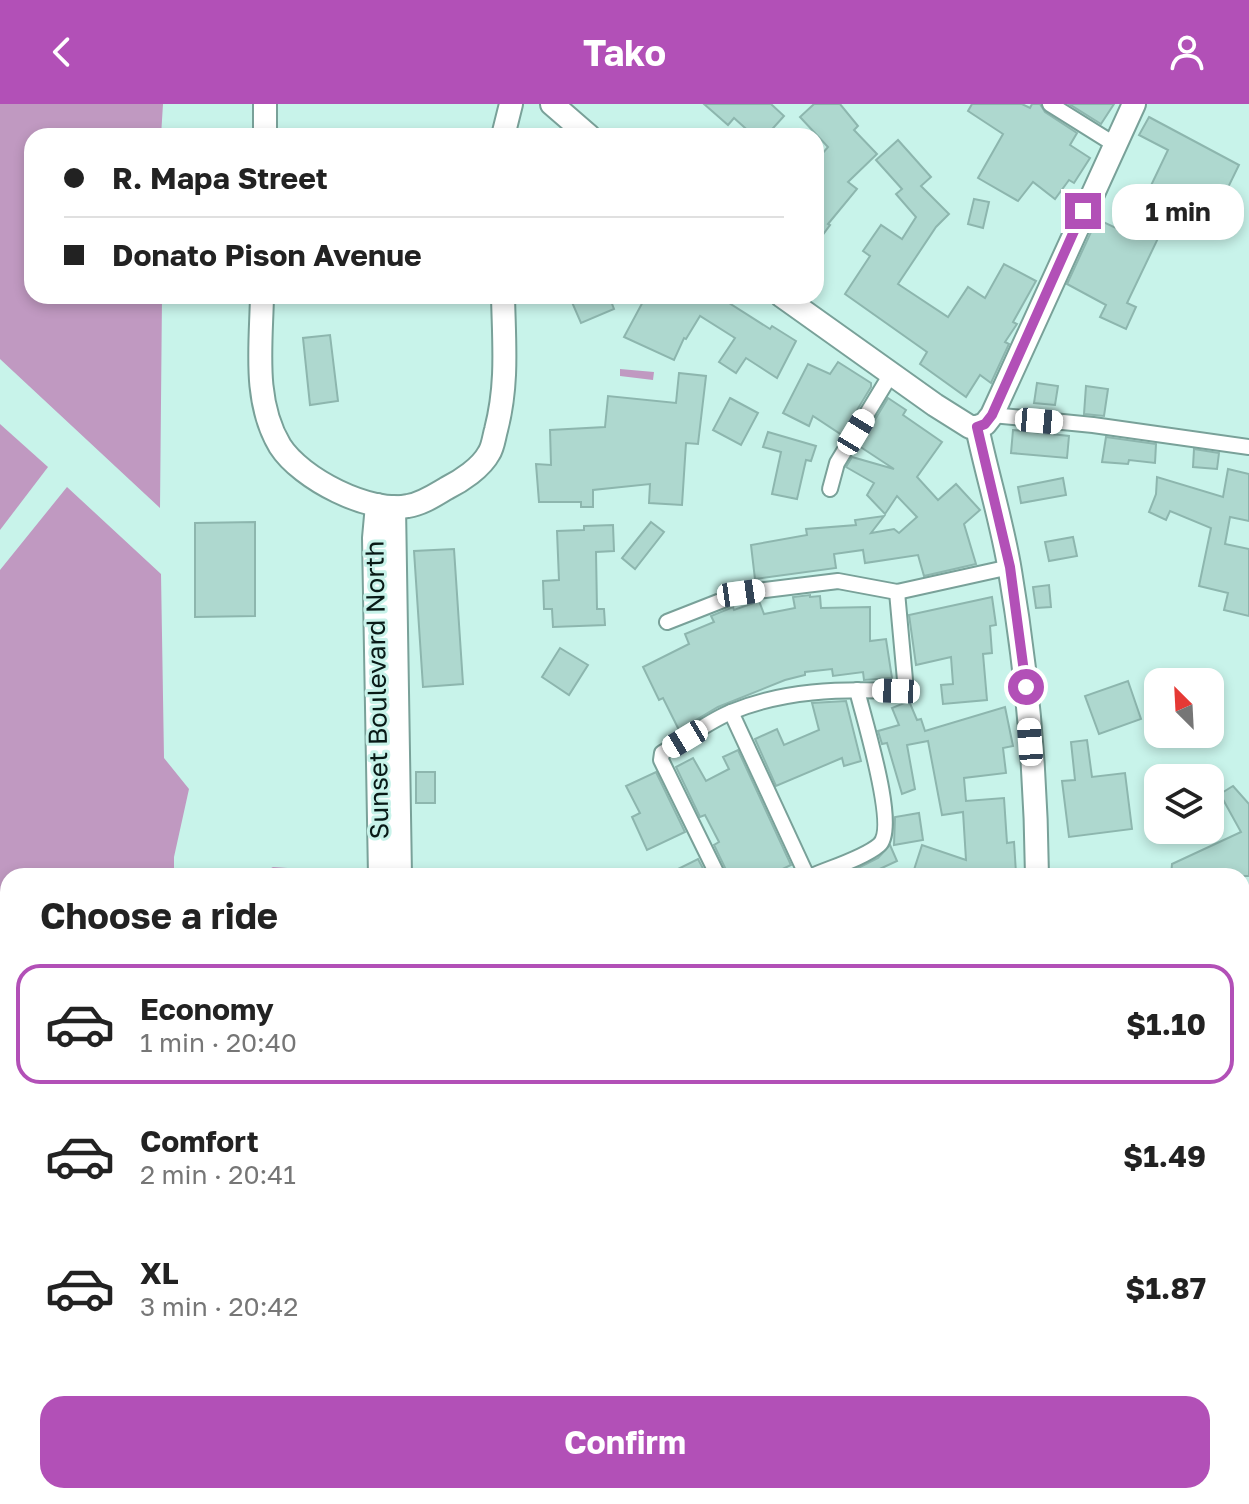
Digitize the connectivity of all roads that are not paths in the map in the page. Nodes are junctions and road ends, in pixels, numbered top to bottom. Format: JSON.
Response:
{"nodes":[{"id":1,"x":265,"y":104,"type":"edge"},
{"id":2,"x":511,"y":104,"type":"edge"},
{"id":3,"x":552,"y":104,"type":"edge"},
{"id":4,"x":1050,"y":104,"type":"edge"},
{"id":5,"x":1134,"y":104,"type":"edge"},
{"id":6,"x":265,"y":128,"type":"edge"},
{"id":7,"x":505,"y":128,"type":"edge"},
{"id":8,"x":580,"y":128,"type":"edge"},
{"id":9,"x":1114,"y":144,"type":"junction"},
{"id":10,"x":262,"y":304,"type":"edge"},
{"id":11,"x":503,"y":304,"type":"edge"},
{"id":12,"x":793,"y":304,"type":"edge"},
{"id":13,"x":891,"y":374,"type":"junction"},
{"id":14,"x":984,"y":421,"type":"junction"},
{"id":15,"x":1249,"y":447,"type":"edge"},
{"id":16,"x":830,"y":489,"type":"dead end"},
{"id":17,"x":386,"y":506,"type":"junction"},
{"id":18,"x":1010,"y":567,"type":"junction"},
{"id":19,"x":897,"y":592,"type":"junction"},
{"id":20,"x":667,"y":622,"type":"dead end"},
{"id":21,"x":857,"y":690,"type":"junction"},
{"id":22,"x":731,"y":712,"type":"junction"},
{"id":23,"x":380,"y":868,"type":"edge"},
{"id":24,"x":400,"y":868,"type":"edge"},
{"id":25,"x":714,"y":868,"type":"edge"},
{"id":26,"x":806,"y":868,"type":"edge"},
{"id":27,"x":828,"y":868,"type":"edge"},
{"id":28,"x":1037,"y":868,"type":"edge"}],
"edges":[{"from":1,"to":6,"type":"main road"},
{"from":2,"to":7,"type":"main road"},
{"from":3,"to":8,"type":"main road"},
{"from":4,"to":9,"type":"street"},
{"from":5,"to":9,"type":"main road"},
{"from":9,"to":14,"type":"main road"},
{"from":10,"to":17,"type":"main road","name":"Sunset Boulevard North"},
{"from":11,"to":17,"type":"main road","name":"Sunset Boulevard North"},
{"from":12,"to":13,"type":"main road"},
{"from":13,"to":14,"type":"main road"},
{"from":13,"to":16,"type":"street"},
{"from":14,"to":15,"type":"street"},
{"from":14,"to":18,"type":"main road"},
{"from":17,"to":23,"type":"main road","name":"Sunset Boulevard North"},
{"from":17,"to":24,"type":"main road","name":"Sunset Boulevard North"},
{"from":18,"to":19,"type":"street"},
{"from":18,"to":28,"type":"main road"},
{"from":19,"to":20,"type":"street"},
{"from":19,"to":21,"type":"street"},
{"from":21,"to":22,"type":"street"},
{"from":21,"to":27,"type":"street"},
{"from":22,"to":25,"type":"street"},
{"from":22,"to":26,"type":"street"}]}
